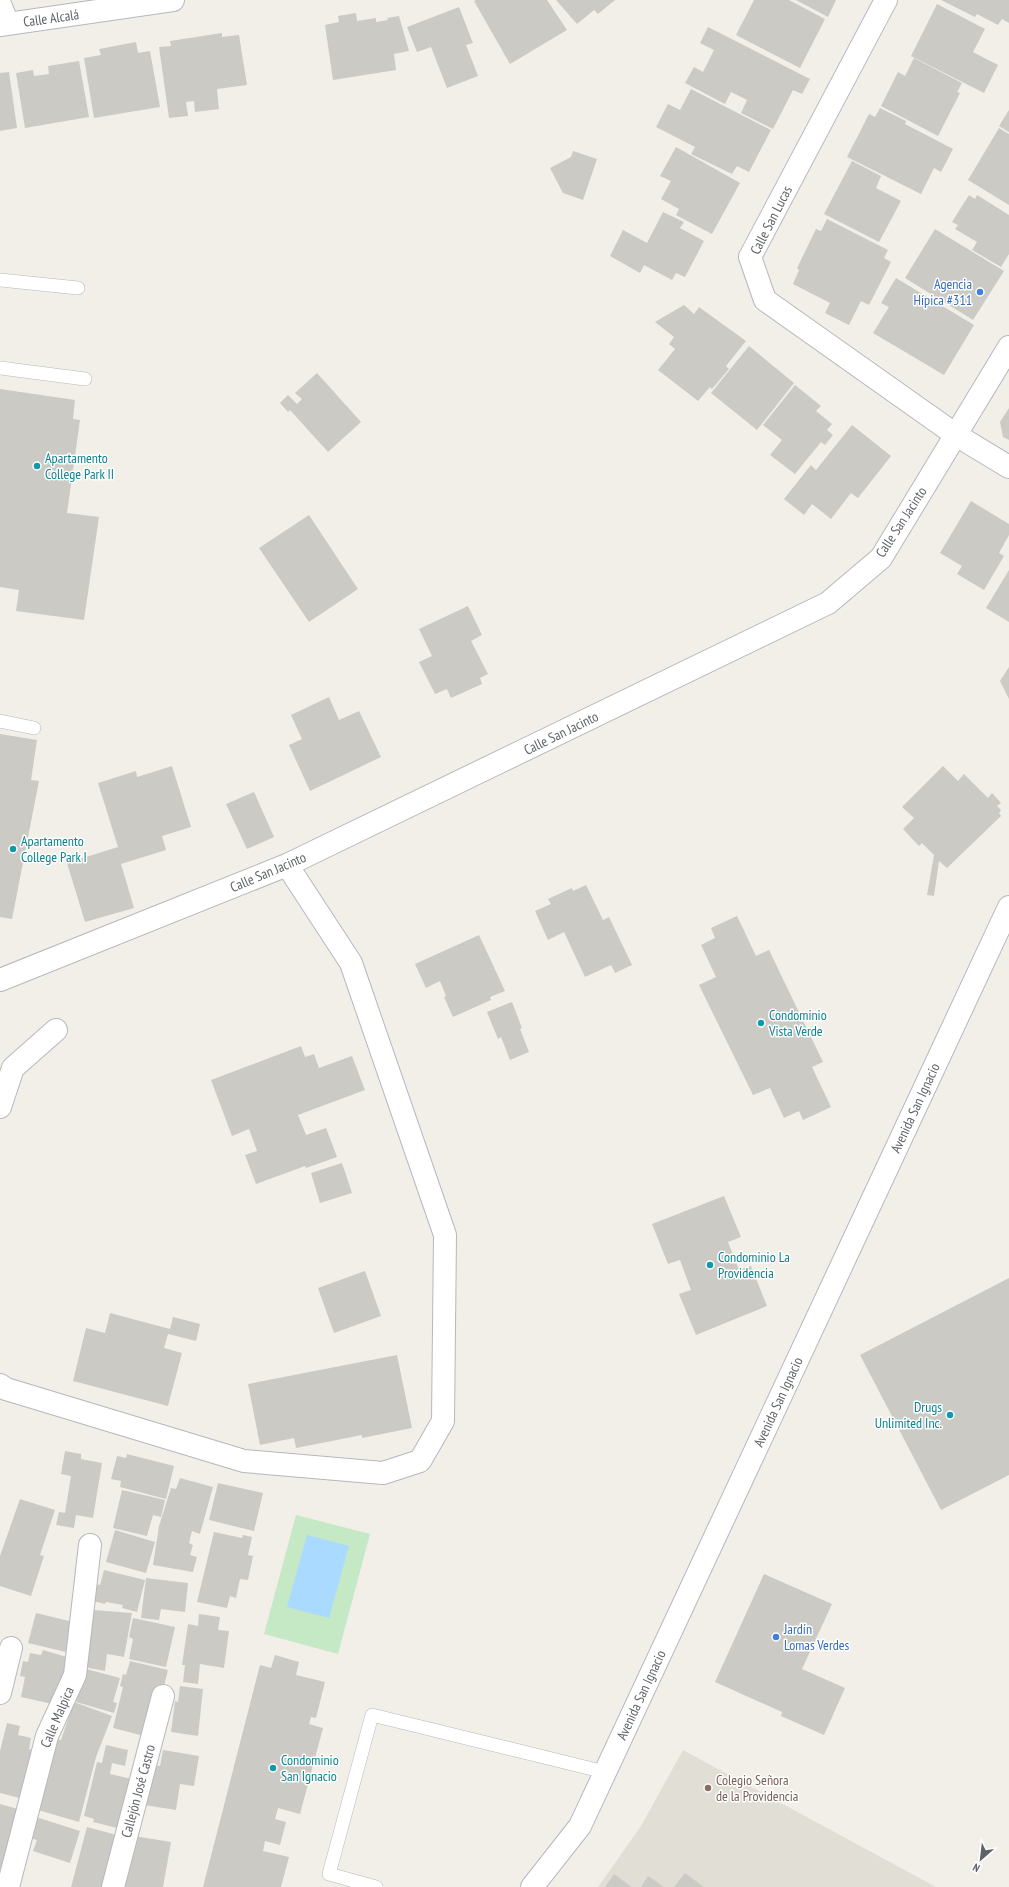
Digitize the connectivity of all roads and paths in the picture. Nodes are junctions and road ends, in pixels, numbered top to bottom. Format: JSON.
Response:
{"nodes":[{"id":1,"x":173,"y":0,"type":"edge"},
{"id":2,"x":886,"y":0,"type":"edge"},
{"id":3,"x":0,"y":4,"type":"edge"},
{"id":4,"x":4,"y":25,"type":"edge"},
{"id":5,"x":0,"y":280,"type":"edge"},
{"id":6,"x":78,"y":288,"type":"dead end"},
{"id":7,"x":1009,"y":347,"type":"edge"},
{"id":8,"x":0,"y":368,"type":"edge"},
{"id":9,"x":85,"y":379,"type":"dead end"},
{"id":10,"x":956,"y":435,"type":"junction"},
{"id":11,"x":1009,"y":467,"type":"edge"},
{"id":12,"x":0,"y":721,"type":"edge"},
{"id":13,"x":34,"y":728,"type":"dead end"},
{"id":14,"x":287,"y":865,"type":"junction"},
{"id":15,"x":1009,"y":907,"type":"edge"},
{"id":16,"x":0,"y":980,"type":"edge"},
{"id":17,"x":56,"y":1030,"type":"dead end"},
{"id":18,"x":0,"y":1107,"type":"edge"},
{"id":19,"x":0,"y":1385,"type":"edge"},
{"id":20,"x":90,"y":1545,"type":"dead end"},
{"id":21,"x":11,"y":1648,"type":"dead end"},
{"id":22,"x":0,"y":1693,"type":"edge"},
{"id":23,"x":163,"y":1696,"type":"dead end"},
{"id":24,"x":605,"y":1772,"type":"junction"},
{"id":25,"x":8,"y":1887,"type":"edge"},
{"id":26,"x":113,"y":1887,"type":"edge"},
{"id":27,"x":376,"y":1887,"type":"edge"},
{"id":28,"x":532,"y":1887,"type":"edge"}],
"edges":[{"from":1,"to":4,"type":"street","name":"Calle Alcalá"},
{"from":2,"to":10,"type":"street","name":"Calle San Lucas"},
{"from":3,"to":4,"type":"street"},
{"from":5,"to":6,"type":"lane"},
{"from":7,"to":10,"type":"street","name":"Calle San Jacinto"},
{"from":8,"to":9,"type":"lane"},
{"from":10,"to":11,"type":"street","name":"Calle San Lucas"},
{"from":10,"to":14,"type":"street","name":"Calle San Jacinto"},
{"from":12,"to":13,"type":"lane"},
{"from":14,"to":16,"type":"street","name":"Calle San Jacinto"},
{"from":14,"to":19,"type":"street"},
{"from":15,"to":24,"type":"street","name":"Avenida San Ignacio"},
{"from":17,"to":18,"type":"street"},
{"from":20,"to":25,"type":"street","name":"Calle Malpica"},
{"from":21,"to":22,"type":"street"},
{"from":23,"to":26,"type":"street","name":"Callejón José Castro"},
{"from":24,"to":27,"type":"lane"},
{"from":24,"to":28,"type":"street","name":"Avenida San Ignacio"}]}
